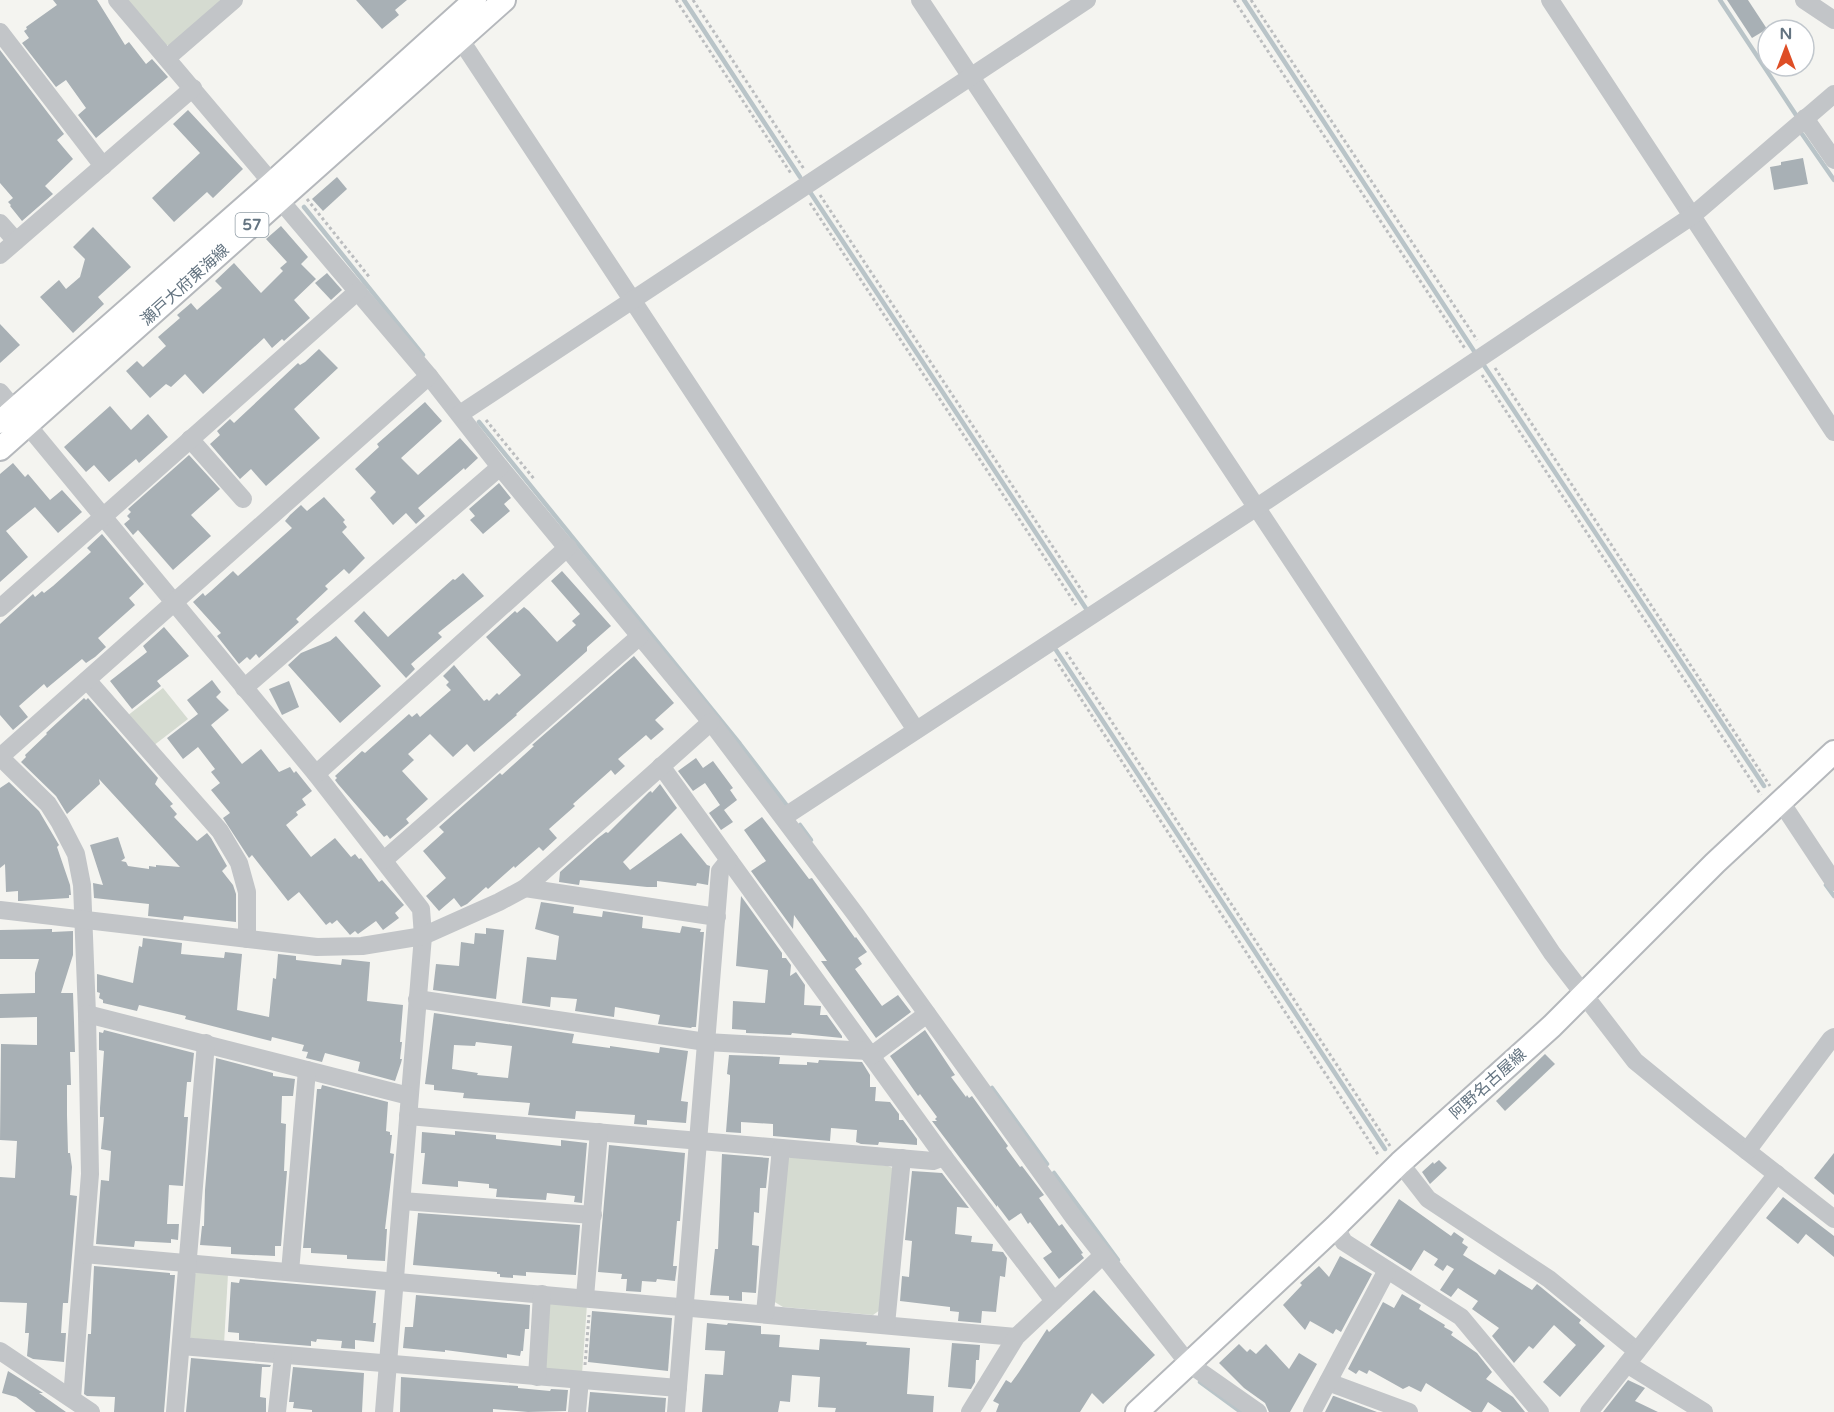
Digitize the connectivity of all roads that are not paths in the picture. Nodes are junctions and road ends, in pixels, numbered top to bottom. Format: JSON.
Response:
{"nodes":[{"id":1,"x":117,"y":0,"type":"edge"},
{"id":2,"x":234,"y":0,"type":"edge"},
{"id":3,"x":475,"y":0,"type":"edge"},
{"id":4,"x":504,"y":0,"type":"edge"},
{"id":5,"x":920,"y":0,"type":"edge"},
{"id":6,"x":1087,"y":0,"type":"edge"},
{"id":7,"x":1550,"y":0,"type":"edge"},
{"id":8,"x":1803,"y":0,"type":"edge"},
{"id":9,"x":1834,"y":20,"type":"edge"},
{"id":10,"x":0,"y":32,"type":"edge"},
{"id":11,"x":460,"y":39,"type":"junction"},
{"id":12,"x":167,"y":58,"type":"junction"},
{"id":13,"x":971,"y":78,"type":"junction"},
{"id":14,"x":193,"y":88,"type":"junction"},
{"id":15,"x":1834,"y":94,"type":"edge"},
{"id":16,"x":1805,"y":118,"type":"junction"},
{"id":17,"x":1834,"y":160,"type":"edge"},
{"id":18,"x":103,"y":166,"type":"junction"},
{"id":19,"x":276,"y":191,"type":"junction"},
{"id":20,"x":1692,"y":216,"type":"junction"},
{"id":21,"x":0,"y":223,"type":"edge"},
{"id":22,"x":16,"y":241,"type":"junction"},
{"id":23,"x":0,"y":255,"type":"edge"},
{"id":24,"x":358,"y":291,"type":"junction"},
{"id":25,"x":633,"y":298,"type":"junction"},
{"id":26,"x":429,"y":376,"type":"junction"},
{"id":27,"x":10,"y":412,"type":"edge"},
{"id":28,"x":460,"y":414,"type":"junction"},
{"id":29,"x":1834,"y":432,"type":"edge"},
{"id":30,"x":190,"y":439,"type":"junction"},
{"id":31,"x":0,"y":448,"type":"edge"},
{"id":32,"x":500,"y":467,"type":"junction"},
{"id":33,"x":243,"y":499,"type":"dead end"},
{"id":34,"x":1257,"y":507,"type":"junction"},
{"id":35,"x":104,"y":515,"type":"junction"},
{"id":36,"x":568,"y":548,"type":"junction"},
{"id":37,"x":174,"y":603,"type":"junction"},
{"id":38,"x":0,"y":608,"type":"edge"},
{"id":39,"x":640,"y":636,"type":"junction"},
{"id":40,"x":87,"y":680,"type":"junction"},
{"id":41,"x":244,"y":688,"type":"junction"},
{"id":42,"x":711,"y":722,"type":"junction"},
{"id":43,"x":916,"y":730,"type":"junction"},
{"id":44,"x":1834,"y":752,"type":"edge"},
{"id":45,"x":0,"y":757,"type":"edge"},
{"id":46,"x":661,"y":766,"type":"junction"},
{"id":47,"x":316,"y":774,"type":"junction"},
{"id":48,"x":1777,"y":807,"type":"junction"},
{"id":49,"x":784,"y":817,"type":"junction"},
{"id":50,"x":384,"y":860,"type":"junction"},
{"id":51,"x":729,"y":860,"type":"junction"},
{"id":52,"x":1834,"y":882,"type":"edge"},
{"id":53,"x":525,"y":888,"type":"junction"},
{"id":54,"x":0,"y":910,"type":"edge"},
{"id":55,"x":717,"y":917,"type":"junction"},
{"id":56,"x":82,"y":920,"type":"junction"},
{"id":57,"x":423,"y":936,"type":"junction"},
{"id":58,"x":247,"y":939,"type":"junction"},
{"id":59,"x":1583,"y":996,"type":"junction"},
{"id":60,"x":417,"y":999,"type":"junction"},
{"id":61,"x":87,"y":1014,"type":"junction"},
{"id":62,"x":927,"y":1014,"type":"junction"},
{"id":63,"x":1834,"y":1037,"type":"edge"},
{"id":64,"x":706,"y":1042,"type":"junction"},
{"id":65,"x":206,"y":1043,"type":"junction"},
{"id":66,"x":870,"y":1053,"type":"junction"},
{"id":67,"x":307,"y":1070,"type":"junction"},
{"id":68,"x":409,"y":1096,"type":"junction"},
{"id":69,"x":408,"y":1116,"type":"junction"},
{"id":70,"x":599,"y":1132,"type":"junction"},
{"id":71,"x":698,"y":1141,"type":"junction"},
{"id":72,"x":781,"y":1148,"type":"junction"},
{"id":73,"x":1747,"y":1151,"type":"junction"},
{"id":74,"x":944,"y":1157,"type":"junction"},
{"id":75,"x":902,"y":1158,"type":"junction"},
{"id":76,"x":1395,"y":1168,"type":"junction"},
{"id":77,"x":1777,"y":1174,"type":"junction"},
{"id":78,"x":402,"y":1201,"type":"junction"},
{"id":79,"x":593,"y":1215,"type":"junction"},
{"id":80,"x":1834,"y":1218,"type":"edge"},
{"id":81,"x":1335,"y":1227,"type":"junction"},
{"id":82,"x":84,"y":1254,"type":"junction"},
{"id":83,"x":1103,"y":1255,"type":"junction"},
{"id":84,"x":188,"y":1263,"type":"junction"},
{"id":85,"x":1387,"y":1270,"type":"junction"},
{"id":86,"x":290,"y":1272,"type":"junction"},
{"id":87,"x":394,"y":1281,"type":"junction"},
{"id":88,"x":542,"y":1294,"type":"junction"},
{"id":89,"x":587,"y":1298,"type":"junction"},
{"id":90,"x":1054,"y":1302,"type":"junction"},
{"id":91,"x":685,"y":1306,"type":"junction"},
{"id":92,"x":765,"y":1313,"type":"junction"},
{"id":93,"x":886,"y":1325,"type":"junction"},
{"id":94,"x":1016,"y":1336,"type":"junction"},
{"id":95,"x":181,"y":1346,"type":"junction"},
{"id":96,"x":0,"y":1351,"type":"edge"},
{"id":97,"x":283,"y":1356,"type":"junction"},
{"id":98,"x":1632,"y":1357,"type":"junction"},
{"id":99,"x":1188,"y":1363,"type":"junction"},
{"id":100,"x":388,"y":1364,"type":"junction"},
{"id":101,"x":537,"y":1377,"type":"junction"},
{"id":102,"x":582,"y":1380,"type":"junction"},
{"id":103,"x":1328,"y":1382,"type":"junction"},
{"id":104,"x":678,"y":1388,"type":"junction"},
{"id":105,"x":72,"y":1398,"type":"junction"},
{"id":106,"x":91,"y":1412,"type":"edge"},
{"id":107,"x":175,"y":1412,"type":"edge"},
{"id":108,"x":277,"y":1412,"type":"edge"},
{"id":109,"x":384,"y":1412,"type":"edge"},
{"id":110,"x":577,"y":1412,"type":"edge"},
{"id":111,"x":676,"y":1412,"type":"edge"},
{"id":112,"x":970,"y":1412,"type":"edge"},
{"id":113,"x":1137,"y":1412,"type":"edge"},
{"id":114,"x":1258,"y":1412,"type":"edge"},
{"id":115,"x":1312,"y":1412,"type":"edge"},
{"id":116,"x":1409,"y":1412,"type":"edge"},
{"id":117,"x":1540,"y":1412,"type":"edge"},
{"id":118,"x":1589,"y":1412,"type":"edge"},
{"id":119,"x":1704,"y":1412,"type":"edge"}],
"edges":[{"from":1,"to":12,"type":"street"},
{"from":2,"to":12,"type":"street"},
{"from":3,"to":19,"type":"main road","name":"瀬戸大府東海線","number":"57"},
{"from":4,"to":11,"type":"main road","name":"瀬戸大府東海線","number":"57"},
{"from":5,"to":13,"type":"street"},
{"from":6,"to":13,"type":"street"},
{"from":7,"to":20,"type":"street"},
{"from":8,"to":9,"type":"street"},
{"from":10,"to":18,"type":"street"},
{"from":11,"to":19,"type":"main road","name":"瀬戸大府東海線","number":"57"},
{"from":11,"to":25,"type":"street"},
{"from":12,"to":14,"type":"street"},
{"from":13,"to":25,"type":"street"},
{"from":13,"to":34,"type":"street"},
{"from":14,"to":18,"type":"street"},
{"from":14,"to":19,"type":"street"},
{"from":15,"to":16,"type":"street"},
{"from":16,"to":17,"type":"street"},
{"from":16,"to":20,"type":"street"},
{"from":18,"to":22,"type":"street"},
{"from":19,"to":24,"type":"street"},
{"from":19,"to":27,"type":"main road","name":"瀬戸大府東海線","number":"57"},
{"from":20,"to":29,"type":"street"},
{"from":20,"to":34,"type":"street"},
{"from":21,"to":22,"type":"street"},
{"from":22,"to":23,"type":"street"},
{"from":24,"to":26,"type":"street"},
{"from":24,"to":30,"type":"street"},
{"from":25,"to":28,"type":"street"},
{"from":25,"to":43,"type":"street"},
{"from":26,"to":28,"type":"street"},
{"from":26,"to":37,"type":"street"},
{"from":27,"to":31,"type":"main road","name":"瀬戸大府東海線","number":"57"},
{"from":27,"to":35,"type":"street"},
{"from":28,"to":32,"type":"street"},
{"from":30,"to":33,"type":"street"},
{"from":30,"to":35,"type":"street"},
{"from":32,"to":36,"type":"street"},
{"from":32,"to":41,"type":"street"},
{"from":34,"to":43,"type":"street"},
{"from":34,"to":59,"type":"street"},
{"from":35,"to":37,"type":"street"},
{"from":35,"to":38,"type":"street"},
{"from":36,"to":39,"type":"street"},
{"from":36,"to":47,"type":"street"},
{"from":37,"to":40,"type":"street"},
{"from":37,"to":41,"type":"street"},
{"from":39,"to":42,"type":"street"},
{"from":39,"to":50,"type":"street"},
{"from":40,"to":45,"type":"street"},
{"from":40,"to":58,"type":"street"},
{"from":41,"to":47,"type":"street"},
{"from":42,"to":46,"type":"street"},
{"from":42,"to":49,"type":"street"},
{"from":43,"to":49,"type":"street"},
{"from":44,"to":48,"type":"main road","name":"阿野名古屋線"},
{"from":45,"to":56,"type":"street"},
{"from":46,"to":51,"type":"street"},
{"from":46,"to":53,"type":"street"},
{"from":47,"to":50,"type":"street"},
{"from":48,"to":52,"type":"street"},
{"from":48,"to":59,"type":"main road","name":"阿野名古屋線"},
{"from":49,"to":62,"type":"street"},
{"from":50,"to":57,"type":"street"},
{"from":51,"to":55,"type":"street"},
{"from":51,"to":66,"type":"street"},
{"from":53,"to":55,"type":"street"},
{"from":53,"to":57,"type":"street"},
{"from":54,"to":56,"type":"street"},
{"from":55,"to":64,"type":"street"},
{"from":56,"to":58,"type":"street"},
{"from":56,"to":61,"type":"street"},
{"from":57,"to":58,"type":"street"},
{"from":57,"to":60,"type":"street"},
{"from":59,"to":73,"type":"street"},
{"from":59,"to":76,"type":"main road","name":"阿野名古屋線"},
{"from":60,"to":64,"type":"street"},
{"from":60,"to":68,"type":"street"},
{"from":61,"to":65,"type":"street"},
{"from":61,"to":82,"type":"street"},
{"from":62,"to":66,"type":"street"},
{"from":62,"to":83,"type":"street"},
{"from":63,"to":73,"type":"street"},
{"from":64,"to":66,"type":"street"},
{"from":64,"to":71,"type":"street"},
{"from":65,"to":67,"type":"street"},
{"from":65,"to":84,"type":"street"},
{"from":66,"to":74,"type":"street"},
{"from":67,"to":68,"type":"street"},
{"from":67,"to":86,"type":"street"},
{"from":68,"to":69,"type":"street"},
{"from":69,"to":70,"type":"street"},
{"from":69,"to":78,"type":"street"},
{"from":70,"to":71,"type":"street"},
{"from":70,"to":79,"type":"street"},
{"from":71,"to":72,"type":"street"},
{"from":71,"to":91,"type":"street"},
{"from":72,"to":75,"type":"street"},
{"from":72,"to":92,"type":"street"},
{"from":73,"to":77,"type":"street"},
{"from":74,"to":75,"type":"street"},
{"from":74,"to":90,"type":"street"},
{"from":75,"to":93,"type":"street"},
{"from":76,"to":81,"type":"main road","name":"阿野名古屋線"},
{"from":76,"to":98,"type":"street"},
{"from":77,"to":80,"type":"street"},
{"from":77,"to":98,"type":"street"},
{"from":78,"to":79,"type":"street"},
{"from":78,"to":87,"type":"street"},
{"from":79,"to":89,"type":"street"},
{"from":81,"to":85,"type":"street"},
{"from":81,"to":99,"type":"main road","name":"阿野名古屋線"},
{"from":82,"to":84,"type":"street"},
{"from":82,"to":105,"type":"street"},
{"from":83,"to":90,"type":"street"},
{"from":83,"to":99,"type":"street"},
{"from":84,"to":86,"type":"street"},
{"from":84,"to":95,"type":"street"},
{"from":85,"to":103,"type":"street"},
{"from":85,"to":117,"type":"street"},
{"from":86,"to":87,"type":"street"},
{"from":87,"to":88,"type":"street"},
{"from":87,"to":100,"type":"street"},
{"from":88,"to":89,"type":"street"},
{"from":88,"to":101,"type":"street"},
{"from":89,"to":91,"type":"street"},
{"from":90,"to":94,"type":"street"},
{"from":91,"to":92,"type":"street"},
{"from":91,"to":104,"type":"street"},
{"from":92,"to":93,"type":"street"},
{"from":93,"to":94,"type":"street"},
{"from":94,"to":112,"type":"street"},
{"from":95,"to":97,"type":"street"},
{"from":95,"to":107,"type":"street"},
{"from":96,"to":105,"type":"street"},
{"from":97,"to":100,"type":"street"},
{"from":97,"to":108,"type":"street"},
{"from":98,"to":118,"type":"street"},
{"from":98,"to":119,"type":"street"},
{"from":99,"to":113,"type":"main road","name":"阿野名古屋線"},
{"from":99,"to":114,"type":"street"},
{"from":100,"to":101,"type":"street"},
{"from":100,"to":109,"type":"street"},
{"from":101,"to":102,"type":"street"},
{"from":102,"to":104,"type":"street"},
{"from":102,"to":110,"type":"street"},
{"from":103,"to":115,"type":"street"},
{"from":103,"to":116,"type":"street"},
{"from":104,"to":111,"type":"street"},
{"from":105,"to":106,"type":"street"}]}
